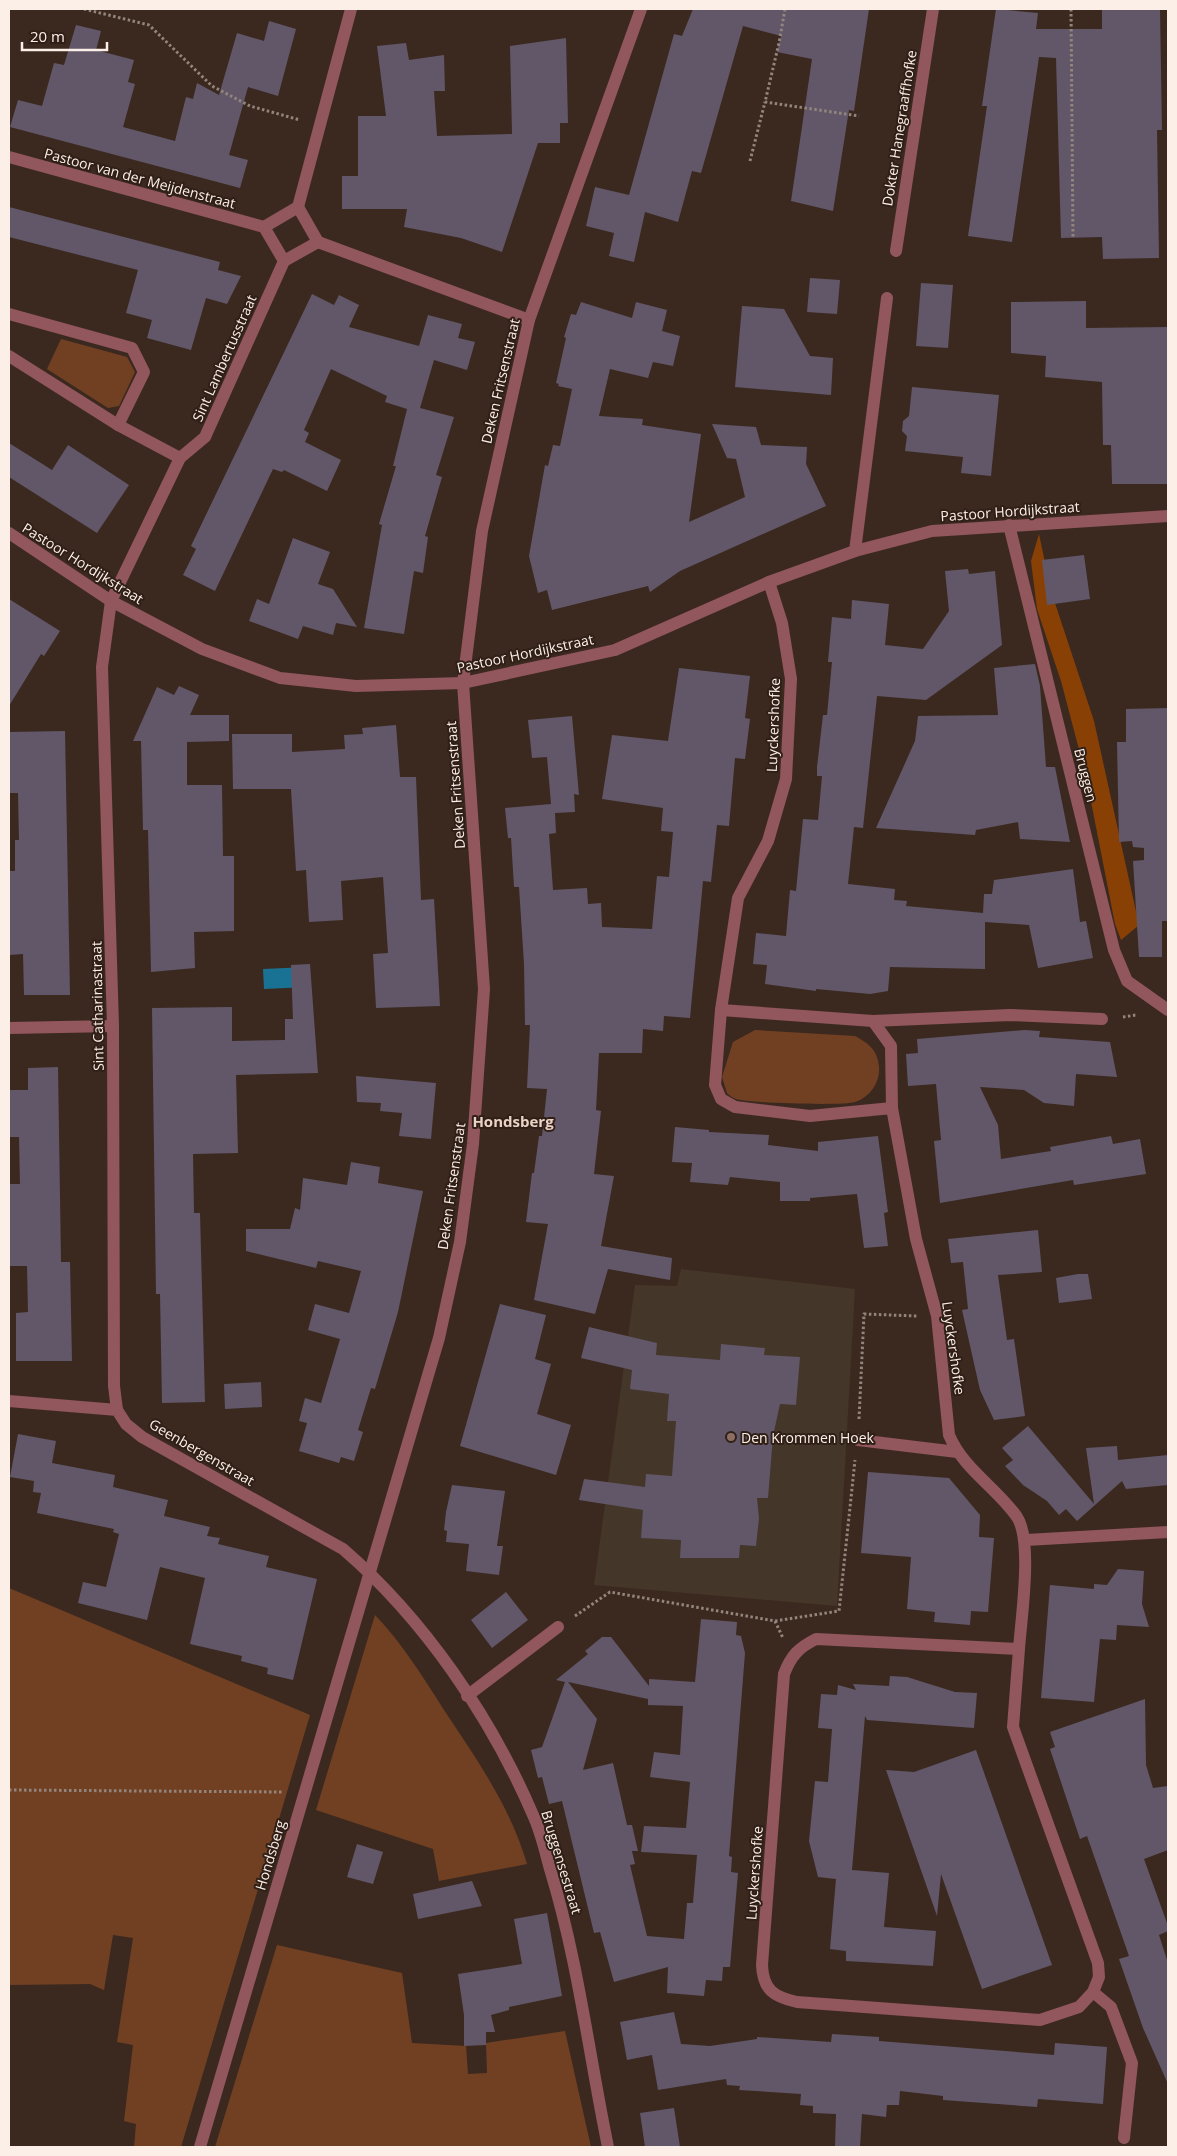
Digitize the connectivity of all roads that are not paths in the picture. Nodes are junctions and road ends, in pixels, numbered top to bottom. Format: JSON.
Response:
{"nodes":[{"id":1,"x":351,"y":9,"type":"edge"},
{"id":2,"x":641,"y":9,"type":"edge"},
{"id":3,"x":933,"y":9,"type":"edge"},
{"id":4,"x":9,"y":158,"type":"edge"},
{"id":5,"x":298,"y":206,"type":"junction"},
{"id":6,"x":264,"y":227,"type":"junction"},
{"id":7,"x":318,"y":242,"type":"junction"},
{"id":8,"x":896,"y":251,"type":"dead end"},
{"id":9,"x":284,"y":261,"type":"junction"},
{"id":10,"x":887,"y":298,"type":"dead end"},
{"id":11,"x":9,"y":314,"type":"edge"},
{"id":12,"x":529,"y":320,"type":"junction"},
{"id":13,"x":9,"y":356,"type":"edge"},
{"id":14,"x":118,"y":425,"type":"junction"},
{"id":15,"x":180,"y":458,"type":"junction"},
{"id":16,"x":1168,"y":516,"type":"edge"},
{"id":17,"x":1009,"y":524,"type":"junction"},
{"id":18,"x":9,"y":533,"type":"edge"},
{"id":19,"x":855,"y":551,"type":"junction"},
{"id":20,"x":769,"y":582,"type":"junction"},
{"id":21,"x":111,"y":601,"type":"junction"},
{"id":22,"x":463,"y":683,"type":"junction"},
{"id":23,"x":721,"y":1010,"type":"junction"},
{"id":24,"x":1168,"y":1010,"type":"edge"},
{"id":25,"x":1102,"y":1020,"type":"dead end"},
{"id":26,"x":873,"y":1021,"type":"junction"},
{"id":27,"x":113,"y":1026,"type":"junction"},
{"id":28,"x":9,"y":1028,"type":"edge"},
{"id":29,"x":892,"y":1108,"type":"junction"},
{"id":30,"x":9,"y":1401,"type":"edge"},
{"id":31,"x":117,"y":1410,"type":"junction"},
{"id":32,"x":858,"y":1440,"type":"road end"},
{"id":33,"x":957,"y":1452,"type":"junction"},
{"id":34,"x":1168,"y":1532,"type":"edge"},
{"id":35,"x":1026,"y":1540,"type":"junction"},
{"id":36,"x":369,"y":1572,"type":"junction"},
{"id":37,"x":558,"y":1628,"type":"road end"},
{"id":38,"x":1019,"y":1649,"type":"junction"},
{"id":39,"x":468,"y":1696,"type":"junction"},
{"id":40,"x":1094,"y":1992,"type":"junction"},
{"id":41,"x":1124,"y":2138,"type":"dead end"},
{"id":42,"x":200,"y":2147,"type":"edge"},
{"id":43,"x":608,"y":2147,"type":"edge"}],
"edges":[{"from":1,"to":5,"type":"street"},
{"from":2,"to":12,"type":"street","name":"Deken Fritsenstraat"},
{"from":3,"to":8,"type":"street","name":"Dokter Hanegraaffhofke"},
{"from":4,"to":6,"type":"street","name":"Pastoor van der Meijdenstraat"},
{"from":5,"to":6,"type":"street"},
{"from":5,"to":7,"type":"street"},
{"from":6,"to":9,"type":"street"},
{"from":7,"to":9,"type":"street"},
{"from":7,"to":12,"type":"street"},
{"from":9,"to":15,"type":"street","name":"Sint Lambertusstraat"},
{"from":10,"to":19,"type":"street"},
{"from":11,"to":14,"type":"street"},
{"from":12,"to":22,"type":"street","name":"Deken Fritsenstraat"},
{"from":13,"to":14,"type":"street"},
{"from":14,"to":15,"type":"street"},
{"from":15,"to":21,"type":"street","name":"Sint Lambertusstraat"},
{"from":16,"to":17,"type":"street","name":"Pastoor Hordijkstraat"},
{"from":17,"to":19,"type":"street","name":"Pastoor Hordijkstraat"},
{"from":17,"to":24,"type":"street","name":"Bruggen"},
{"from":18,"to":21,"type":"street","name":"Pastoor Hordijkstraat"},
{"from":19,"to":20,"type":"street","name":"Pastoor Hordijkstraat"},
{"from":20,"to":22,"type":"street","name":"Pastoor Hordijkstraat"},
{"from":20,"to":23,"type":"street","name":"Luyckershofke"},
{"from":21,"to":22,"type":"street","name":"Pastoor Hordijkstraat"},
{"from":21,"to":27,"type":"street","name":"Sint Catharinastraat"},
{"from":22,"to":36,"type":"street","name":"Deken Fritsenstraat"},
{"from":23,"to":26,"type":"street"},
{"from":23,"to":29,"type":"street","name":"Luyckershofke"},
{"from":25,"to":26,"type":"street"},
{"from":26,"to":29,"type":"street","name":"Luyckershofke"},
{"from":27,"to":28,"type":"street"},
{"from":27,"to":31,"type":"street","name":"Sint Catharinastraat"},
{"from":29,"to":33,"type":"street","name":"Luyckershofke"},
{"from":30,"to":31,"type":"street"},
{"from":31,"to":36,"type":"street","name":"Geenbergenstraat"},
{"from":32,"to":33,"type":"street"},
{"from":33,"to":35,"type":"street","name":"Luyckershofke"},
{"from":34,"to":35,"type":"street"},
{"from":35,"to":38,"type":"street","name":"Luyckershofke"},
{"from":36,"to":39,"type":"street","name":"Bruggensestraat"},
{"from":36,"to":42,"type":"street","name":"Hondsberg"},
{"from":37,"to":39,"type":"street"},
{"from":38,"to":40,"type":"street","name":"Luyckershofke"},
{"from":38,"to":40,"type":"street","name":"Luyckershofke"},
{"from":39,"to":43,"type":"street","name":"Bruggensestraat"},
{"from":40,"to":41,"type":"street"}]}
